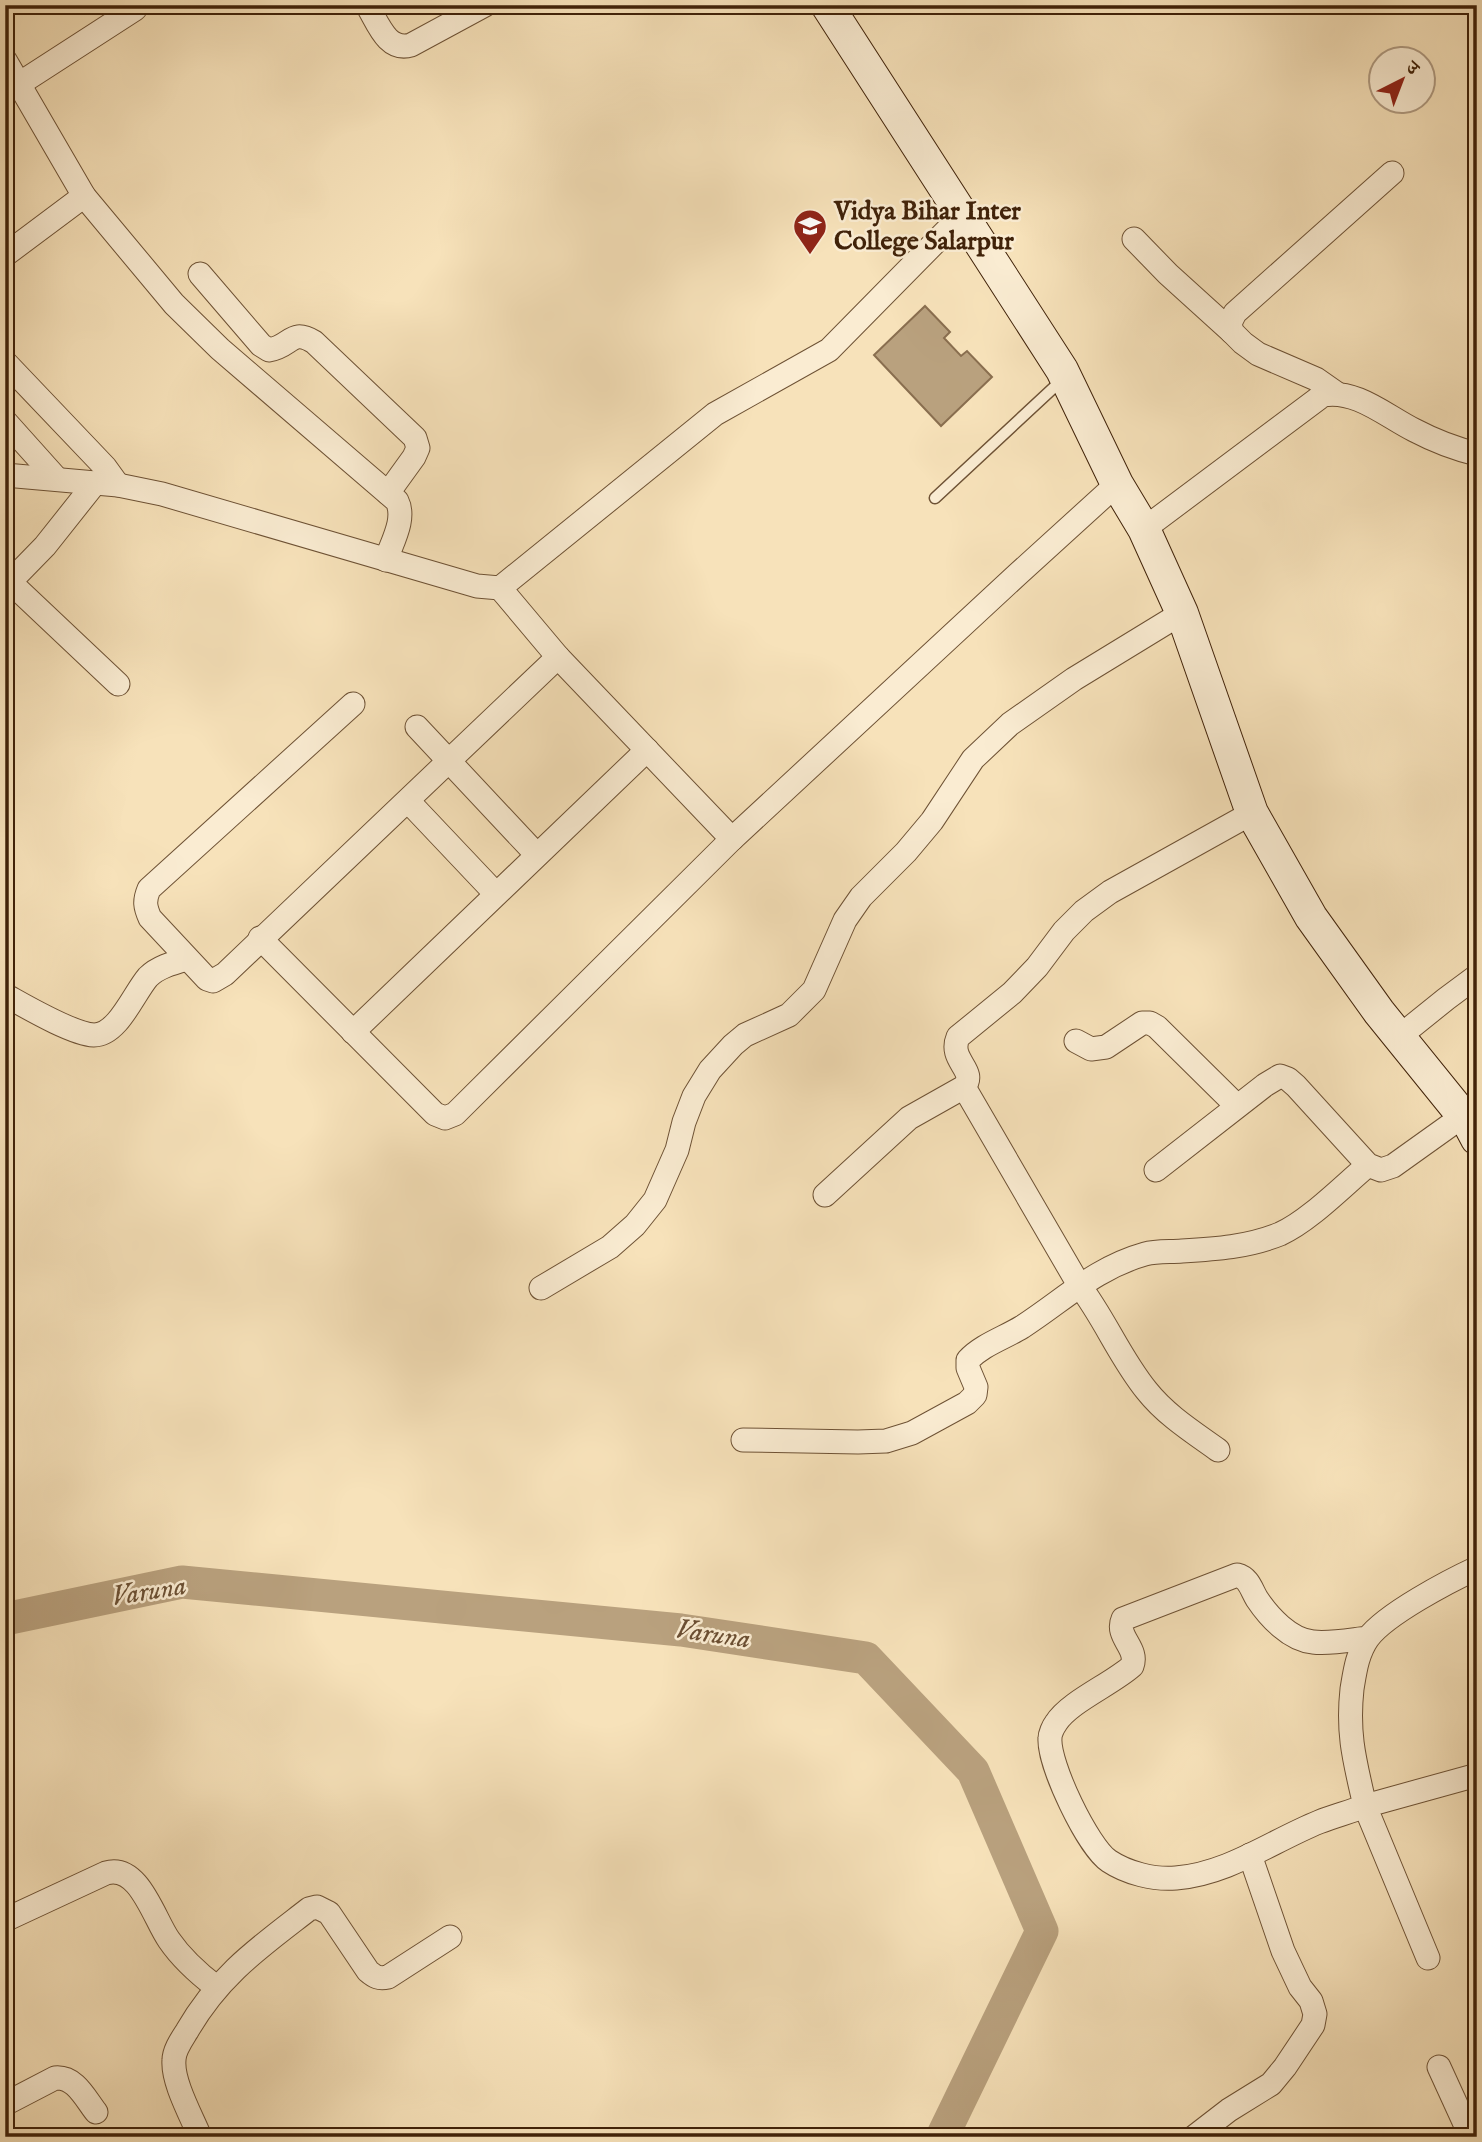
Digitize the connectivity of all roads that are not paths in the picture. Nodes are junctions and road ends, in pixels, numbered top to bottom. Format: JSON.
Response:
{"nodes":[{"id":1,"x":367,"y":5,"type":"edge"},
{"id":2,"x":485,"y":5,"type":"edge"},
{"id":3,"x":827,"y":5,"type":"edge"},
{"id":4,"x":135,"y":9,"type":"dead end"},
{"id":5,"x":5,"y":61,"type":"edge"},
{"id":6,"x":19,"y":84,"type":"junction"},
{"id":7,"x":1392,"y":173,"type":"dead end"},
{"id":8,"x":84,"y":196,"type":"junction"},
{"id":9,"x":962,"y":215,"type":"junction"},
{"id":10,"x":1134,"y":239,"type":"dead end"},
{"id":11,"x":5,"y":255,"type":"edge"},
{"id":12,"x":200,"y":274,"type":"dead end"},
{"id":13,"x":1232,"y":332,"type":"junction"},
{"id":14,"x":5,"y":362,"type":"edge"},
{"id":15,"x":1065,"y":377,"type":"junction"},
{"id":16,"x":1336,"y":393,"type":"junction"},
{"id":17,"x":5,"y":421,"type":"edge"},
{"id":18,"x":1477,"y":454,"type":"edge"},
{"id":19,"x":5,"y":475,"type":"edge"},
{"id":20,"x":57,"y":479,"type":"junction"},
{"id":21,"x":107,"y":484,"type":"junction"},
{"id":22,"x":1118,"y":484,"type":"junction"},
{"id":23,"x":388,"y":493,"type":"junction"},
{"id":24,"x":935,"y":498,"type":"dead end"},
{"id":25,"x":1144,"y":528,"type":"junction"},
{"id":26,"x":386,"y":560,"type":"junction"},
{"id":27,"x":8,"y":584,"type":"edge"},
{"id":28,"x":500,"y":588,"type":"junction"},
{"id":29,"x":1182,"y":613,"type":"junction"},
{"id":30,"x":558,"y":657,"type":"junction"},
{"id":31,"x":118,"y":684,"type":"dead end"},
{"id":32,"x":353,"y":704,"type":"dead end"},
{"id":33,"x":416,"y":727,"type":"dead end"},
{"id":34,"x":647,"y":750,"type":"junction"},
{"id":35,"x":450,"y":761,"type":"junction"},
{"id":36,"x":408,"y":800,"type":"junction"},
{"id":37,"x":1252,"y":813,"type":"junction"},
{"id":38,"x":732,"y":838,"type":"junction"},
{"id":39,"x":537,"y":855,"type":"junction"},
{"id":40,"x":496,"y":894,"type":"junction"},
{"id":41,"x":260,"y":938,"type":"junction"},
{"id":42,"x":187,"y":959,"type":"junction"},
{"id":43,"x":1477,"y":976,"type":"edge"},
{"id":44,"x":5,"y":995,"type":"edge"},
{"id":45,"x":353,"y":1032,"type":"junction"},
{"id":46,"x":1400,"y":1036,"type":"junction"},
{"id":47,"x":1076,"y":1041,"type":"dead end"},
{"id":48,"x":964,"y":1087,"type":"junction"},
{"id":49,"x":1237,"y":1106,"type":"junction"},
{"id":50,"x":1471,"y":1126,"type":"edge"},
{"id":51,"x":1368,"y":1165,"type":"junction"},
{"id":52,"x":1156,"y":1171,"type":"dead end"},
{"id":53,"x":825,"y":1195,"type":"dead end"},
{"id":54,"x":1079,"y":1285,"type":"junction"},
{"id":55,"x":541,"y":1288,"type":"dead end"},
{"id":56,"x":743,"y":1440,"type":"dead end"},
{"id":57,"x":1218,"y":1450,"type":"dead end"},
{"id":58,"x":1477,"y":1568,"type":"edge"},
{"id":59,"x":1368,"y":1638,"type":"junction"},
{"id":60,"x":1477,"y":1775,"type":"edge"},
{"id":61,"x":1365,"y":1806,"type":"junction"},
{"id":62,"x":1250,"y":1855,"type":"junction"},
{"id":63,"x":5,"y":1920,"type":"edge"},
{"id":64,"x":450,"y":1937,"type":"dead end"},
{"id":65,"x":1427,"y":1958,"type":"dead end"},
{"id":66,"x":216,"y":1987,"type":"junction"},
{"id":67,"x":1440,"y":2067,"type":"dead end"},
{"id":68,"x":5,"y":2104,"type":"edge"},
{"id":69,"x":96,"y":2112,"type":"dead end"},
{"id":70,"x":200,"y":2137,"type":"edge"},
{"id":71,"x":1194,"y":2137,"type":"edge"},
{"id":72,"x":1471,"y":2137,"type":"edge"}],
"edges":[{"from":1,"to":2,"type":"street"},
{"from":3,"to":9,"type":"street"},
{"from":4,"to":6,"type":"street"},
{"from":5,"to":6,"type":"street"},
{"from":6,"to":8,"type":"street"},
{"from":7,"to":13,"type":"street"},
{"from":8,"to":11,"type":"street"},
{"from":8,"to":23,"type":"street"},
{"from":9,"to":15,"type":"street"},
{"from":9,"to":28,"type":"street"},
{"from":10,"to":13,"type":"street"},
{"from":12,"to":23,"type":"street"},
{"from":13,"to":16,"type":"street"},
{"from":14,"to":21,"type":"street"},
{"from":15,"to":22,"type":"street"},
{"from":15,"to":24,"type":"lane"},
{"from":16,"to":18,"type":"street"},
{"from":16,"to":25,"type":"street"},
{"from":17,"to":20,"type":"street"},
{"from":19,"to":20,"type":"street"},
{"from":20,"to":21,"type":"street"},
{"from":21,"to":26,"type":"street"},
{"from":21,"to":27,"type":"street"},
{"from":22,"to":25,"type":"street"},
{"from":22,"to":38,"type":"street"},
{"from":23,"to":26,"type":"street"},
{"from":25,"to":29,"type":"street"},
{"from":26,"to":28,"type":"street"},
{"from":27,"to":31,"type":"street"},
{"from":28,"to":30,"type":"street"},
{"from":29,"to":37,"type":"street"},
{"from":29,"to":55,"type":"street"},
{"from":30,"to":34,"type":"street"},
{"from":30,"to":35,"type":"street"},
{"from":32,"to":42,"type":"street"},
{"from":33,"to":35,"type":"street"},
{"from":34,"to":38,"type":"street"},
{"from":34,"to":39,"type":"street"},
{"from":35,"to":36,"type":"street"},
{"from":35,"to":39,"type":"street"},
{"from":36,"to":40,"type":"street"},
{"from":36,"to":41,"type":"street"},
{"from":37,"to":46,"type":"street"},
{"from":37,"to":48,"type":"street"},
{"from":38,"to":45,"type":"street"},
{"from":39,"to":40,"type":"street"},
{"from":40,"to":45,"type":"street"},
{"from":41,"to":42,"type":"street"},
{"from":41,"to":45,"type":"street"},
{"from":42,"to":44,"type":"street"},
{"from":43,"to":46,"type":"street"},
{"from":46,"to":50,"type":"street"},
{"from":47,"to":49,"type":"street"},
{"from":48,"to":53,"type":"street"},
{"from":48,"to":54,"type":"street"},
{"from":49,"to":51,"type":"street"},
{"from":49,"to":52,"type":"street"},
{"from":50,"to":51,"type":"street"},
{"from":51,"to":54,"type":"street"},
{"from":54,"to":56,"type":"street"},
{"from":54,"to":57,"type":"street"},
{"from":58,"to":59,"type":"street"},
{"from":59,"to":61,"type":"street"},
{"from":59,"to":62,"type":"street"},
{"from":60,"to":61,"type":"street"},
{"from":61,"to":62,"type":"street"},
{"from":61,"to":65,"type":"street"},
{"from":62,"to":71,"type":"street"},
{"from":63,"to":66,"type":"street"},
{"from":64,"to":66,"type":"street"},
{"from":66,"to":70,"type":"street"},
{"from":67,"to":72,"type":"street"},
{"from":68,"to":69,"type":"street"}]}
